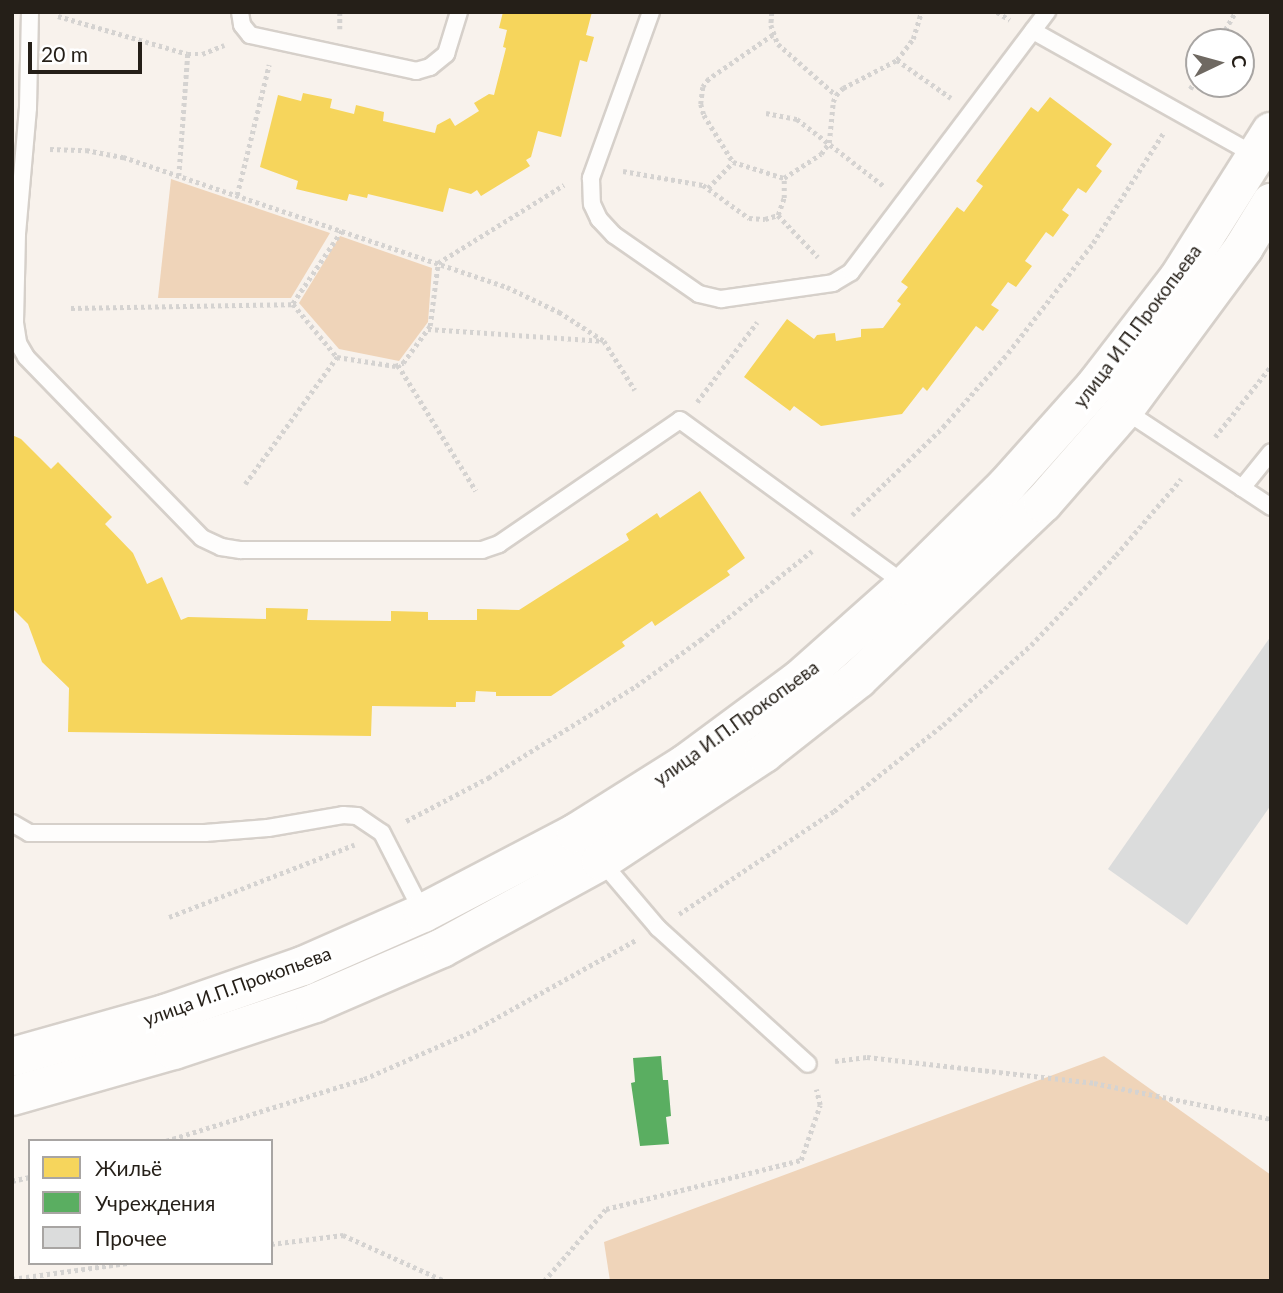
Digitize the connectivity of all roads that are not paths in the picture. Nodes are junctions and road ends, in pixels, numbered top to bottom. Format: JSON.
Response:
{"nodes":[{"id":1,"x":30,"y":12,"type":"edge"},
{"id":2,"x":240,"y":12,"type":"edge"},
{"id":3,"x":459,"y":12,"type":"edge"},
{"id":4,"x":651,"y":12,"type":"edge"},
{"id":5,"x":1047,"y":12,"type":"edge"},
{"id":6,"x":1033,"y":31,"type":"junction"},
{"id":7,"x":1266,"y":150,"type":"edge"},
{"id":8,"x":17,"y":168,"type":"edge"},
{"id":9,"x":1271,"y":203,"type":"edge"},
{"id":10,"x":1125,"y":410,"type":"junction"},
{"id":11,"x":1271,"y":452,"type":"edge"},
{"id":12,"x":1242,"y":488,"type":"junction"},
{"id":13,"x":1271,"y":507,"type":"edge"},
{"id":14,"x":922,"y":596,"type":"junction"},
{"id":15,"x":12,"y":823,"type":"edge"},
{"id":16,"x":576,"y":833,"type":"junction"},
{"id":17,"x":601,"y":861,"type":"junction"},
{"id":18,"x":424,"y":913,"type":"junction"},
{"id":19,"x":442,"y":948,"type":"junction"},
{"id":20,"x":12,"y":1057,"type":"edge"},
{"id":21,"x":808,"y":1064,"type":"road end"},
{"id":22,"x":12,"y":1096,"type":"edge"}],
"edges":[{"from":1,"to":8,"type":"lane"},
{"from":2,"to":3,"type":"lane"},
{"from":4,"to":6,"type":"lane"},
{"from":5,"to":6,"type":"lane"},
{"from":6,"to":7,"type":"lane"},
{"from":7,"to":14,"type":"street","name":"улица И.П.Прокопьева"},
{"from":8,"to":14,"type":"lane"},
{"from":9,"to":10,"type":"street","name":"улица И.П.Прокопьева"},
{"from":10,"to":12,"type":"lane"},
{"from":10,"to":14,"type":"street","name":"улица И.П.Прокопьева"},
{"from":11,"to":12,"type":"lane"},
{"from":12,"to":13,"type":"lane"},
{"from":14,"to":16,"type":"street","name":"улица И.П.Прокопьева"},
{"from":14,"to":17,"type":"street","name":"улица И.П.Прокопьева"},
{"from":15,"to":18,"type":"lane"},
{"from":16,"to":17,"type":"street"},
{"from":16,"to":18,"type":"street","name":"улица И.П.Прокопьева"},
{"from":17,"to":19,"type":"street","name":"улица И.П.Прокопьева"},
{"from":17,"to":21,"type":"lane"},
{"from":18,"to":19,"type":"street"},
{"from":18,"to":20,"type":"street","name":"улица И.П.Прокопьева"},
{"from":19,"to":22,"type":"street","name":"улица И.П.Прокопьева"}]}
